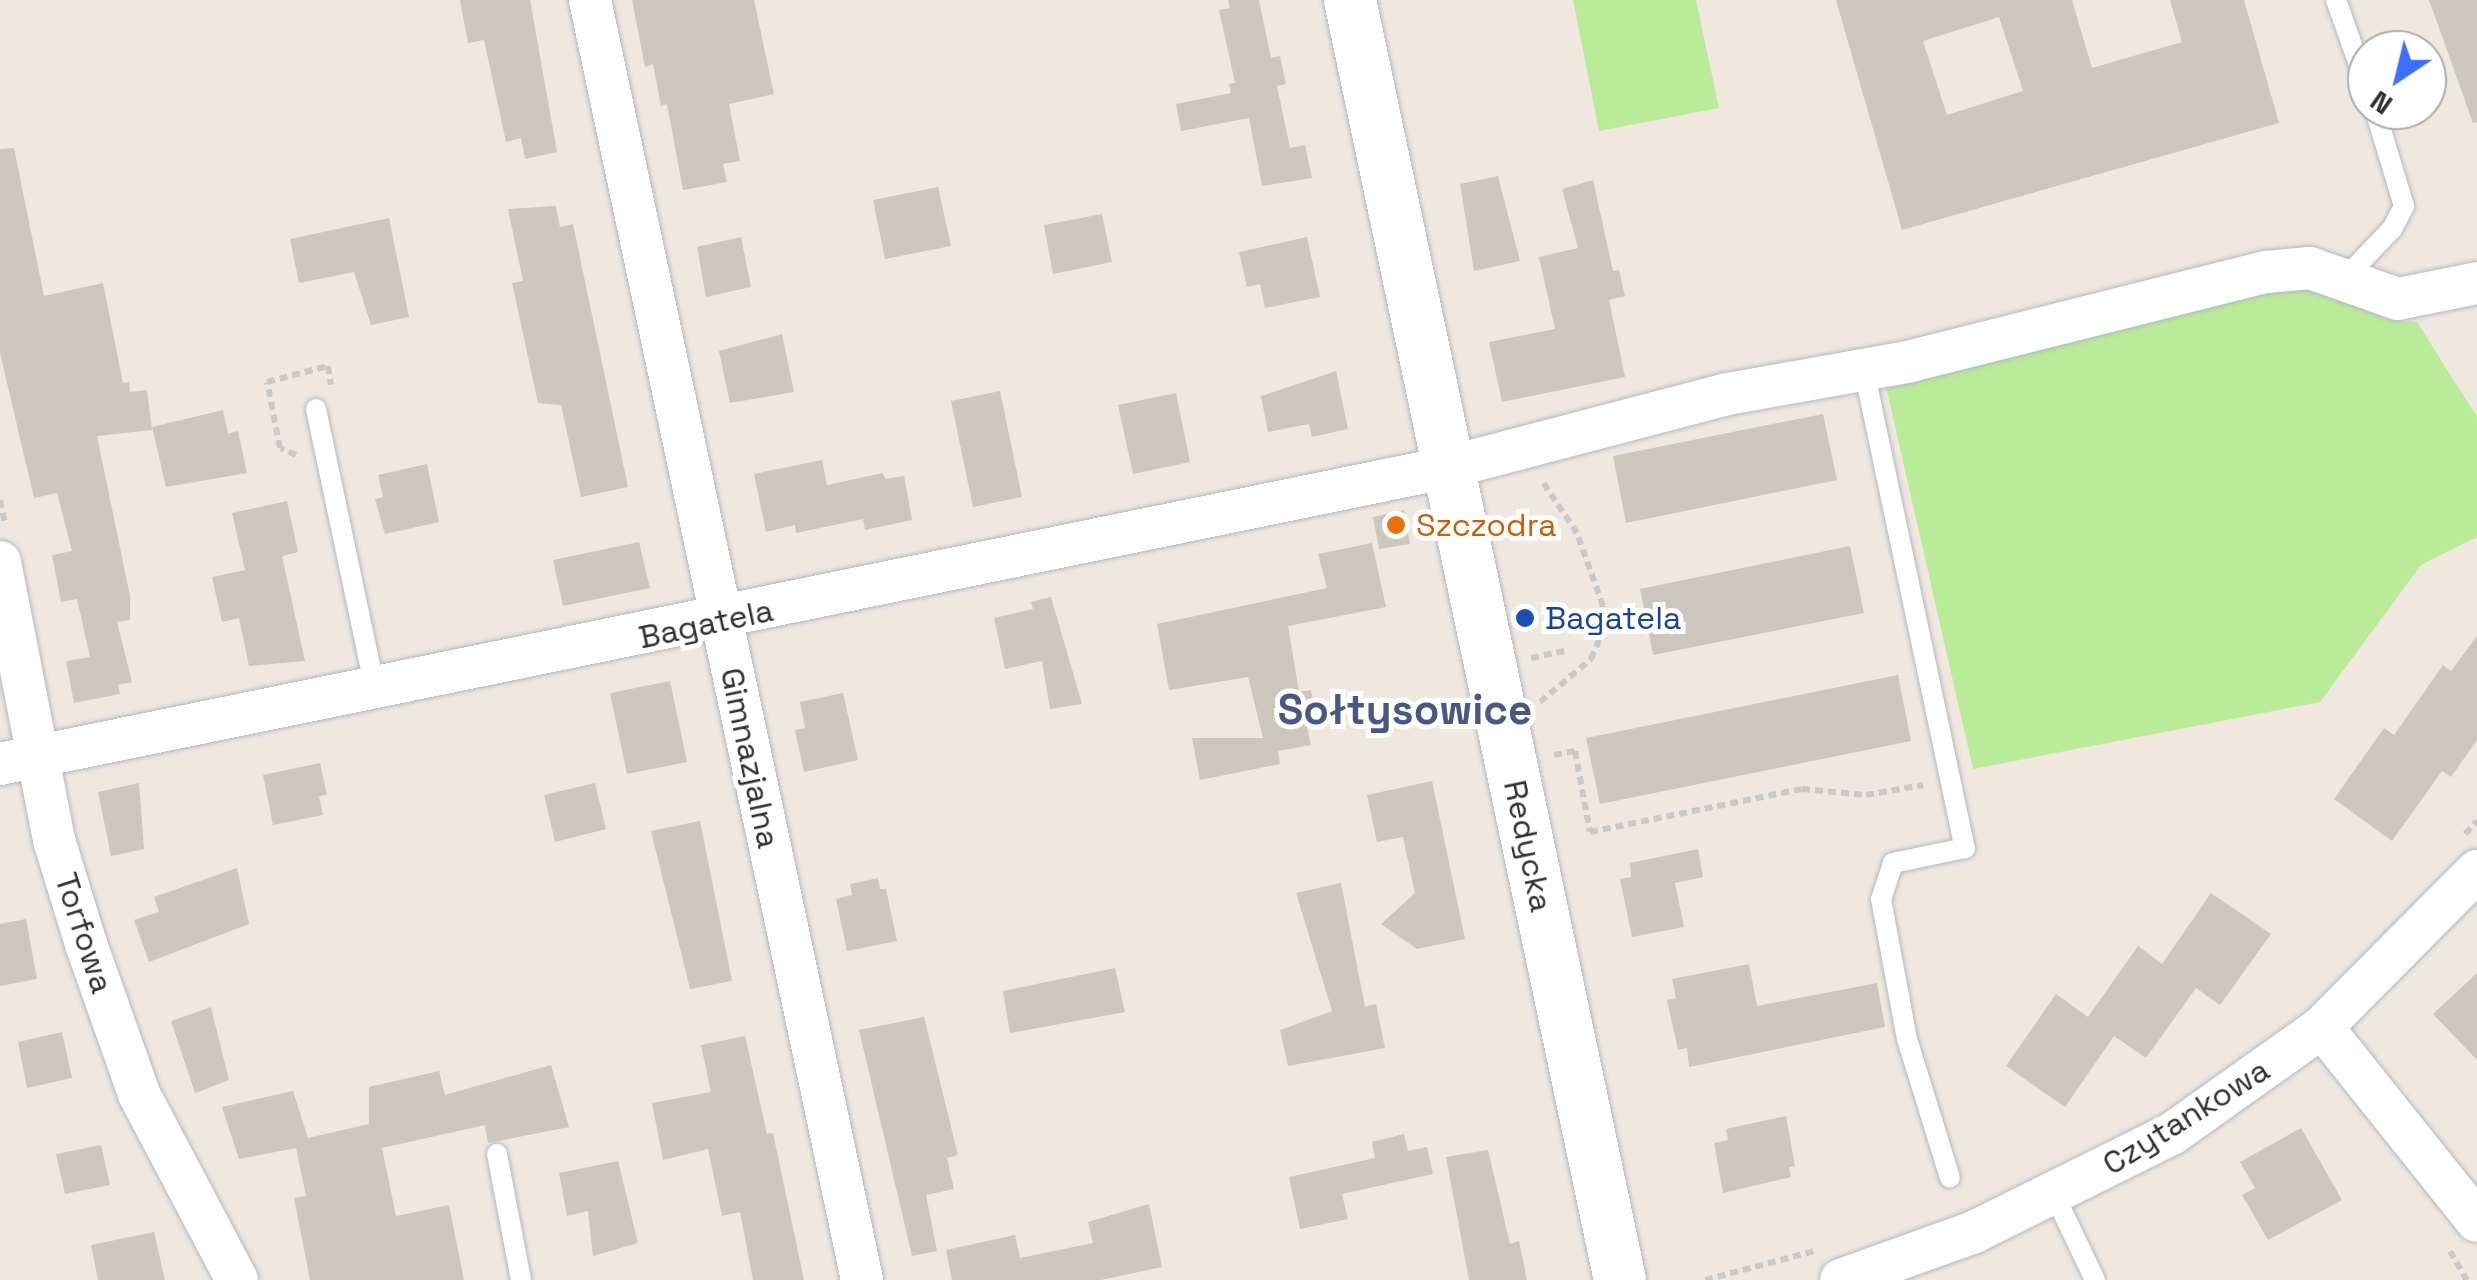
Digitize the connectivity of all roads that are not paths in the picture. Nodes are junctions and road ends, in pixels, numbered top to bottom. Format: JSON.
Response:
{"nodes":[{"id":1,"x":590,"y":0,"type":"edge"},
{"id":2,"x":1350,"y":0,"type":"edge"},
{"id":3,"x":2336,"y":0,"type":"edge"},
{"id":4,"x":2347,"y":31,"type":"edge"},
{"id":5,"x":2381,"y":130,"type":"edge"},
{"id":6,"x":2344,"y":279,"type":"junction"},
{"id":7,"x":2477,"y":284,"type":"edge"},
{"id":8,"x":1864,"y":370,"type":"junction"},
{"id":9,"x":316,"y":408,"type":"dead end"},
{"id":10,"x":1449,"y":466,"type":"junction"},
{"id":11,"x":0,"y":562,"type":"edge"},
{"id":12,"x":720,"y":621,"type":"junction"},
{"id":13,"x":376,"y":692,"type":"junction"},
{"id":14,"x":21,"y":761,"type":"edge"},
{"id":15,"x":2467,"y":857,"type":"edge"},
{"id":16,"x":2322,"y":1027,"type":"junction"},
{"id":17,"x":496,"y":1154,"type":"dead end"},
{"id":18,"x":1950,"y":1178,"type":"dead end"},
{"id":19,"x":2055,"y":1196,"type":"junction"},
{"id":20,"x":2477,"y":1221,"type":"edge"},
{"id":21,"x":1836,"y":1263,"type":"edge"},
{"id":22,"x":237,"y":1280,"type":"edge"},
{"id":23,"x":521,"y":1280,"type":"edge"},
{"id":24,"x":862,"y":1280,"type":"edge"},
{"id":25,"x":1620,"y":1280,"type":"edge"},
{"id":26,"x":2095,"y":1280,"type":"edge"}],
"edges":[{"from":1,"to":12,"type":"street","name":"Gimnazjalna"},
{"from":2,"to":10,"type":"street","name":"Redycka"},
{"from":3,"to":4,"type":"lane"},
{"from":5,"to":6,"type":"lane"},
{"from":6,"to":7,"type":"street","name":"Bagatela"},
{"from":6,"to":8,"type":"street","name":"Bagatela"},
{"from":8,"to":10,"type":"street","name":"Bagatela"},
{"from":8,"to":18,"type":"lane"},
{"from":9,"to":13,"type":"lane"},
{"from":10,"to":12,"type":"street","name":"Bagatela"},
{"from":10,"to":25,"type":"street","name":"Redycka"},
{"from":11,"to":14,"type":"street","name":"Torfowa"},
{"from":12,"to":13,"type":"street","name":"Bagatela"},
{"from":12,"to":24,"type":"street","name":"Gimnazjalna"},
{"from":13,"to":14,"type":"street","name":"Bagatela"},
{"from":14,"to":22,"type":"street","name":"Torfowa"},
{"from":15,"to":16,"type":"street","name":"Czytankowa"},
{"from":16,"to":19,"type":"street","name":"Czytankowa"},
{"from":16,"to":20,"type":"street"},
{"from":17,"to":23,"type":"lane"},
{"from":19,"to":21,"type":"street","name":"Czytankowa"},
{"from":19,"to":26,"type":"lane"}]}
